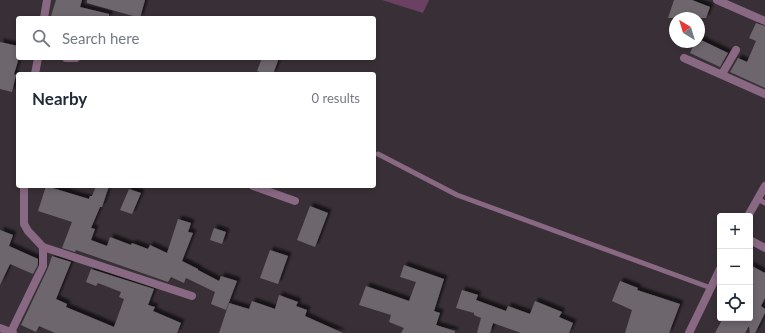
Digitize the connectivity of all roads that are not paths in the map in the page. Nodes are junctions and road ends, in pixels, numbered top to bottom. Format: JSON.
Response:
{"nodes":[{"id":1,"x":47,"y":0,"type":"edge"},
{"id":2,"x":717,"y":0,"type":"edge"},
{"id":3,"x":44,"y":16,"type":"edge"},
{"id":4,"x":765,"y":22,"type":"edge"},
{"id":5,"x":736,"y":50,"type":"dead end"},
{"id":6,"x":684,"y":58,"type":"dead end"},
{"id":7,"x":38,"y":60,"type":"edge"},
{"id":8,"x":35,"y":72,"type":"edge"},
{"id":9,"x":722,"y":74,"type":"junction"},
{"id":10,"x":765,"y":94,"type":"edge"},
{"id":11,"x":378,"y":154,"type":"dead end"},
{"id":12,"x":765,"y":186,"type":"edge"},
{"id":13,"x":24,"y":188,"type":"edge"},
{"id":14,"x":259,"y":188,"type":"edge"},
{"id":15,"x":295,"y":201,"type":"dead end"},
{"id":16,"x":761,"y":201,"type":"edge"},
{"id":17,"x":751,"y":213,"type":"edge"},
{"id":18,"x":753,"y":242,"type":"edge"},
{"id":19,"x":43,"y":247,"type":"junction"},
{"id":20,"x":765,"y":248,"type":"edge"},
{"id":21,"x":717,"y":276,"type":"edge"},
{"id":22,"x":711,"y":288,"type":"junction"},
{"id":23,"x":192,"y":296,"type":"dead end"},
{"id":24,"x":0,"y":328,"type":"edge"},
{"id":25,"x":12,"y":332,"type":"edge"},
{"id":26,"x":689,"y":333,"type":"edge"}],
"edges":[{"from":1,"to":3,"type":"street"},
{"from":2,"to":4,"type":"street"},
{"from":5,"to":9,"type":"street"},
{"from":6,"to":9,"type":"street"},
{"from":7,"to":8,"type":"street"},
{"from":9,"to":10,"type":"street"},
{"from":11,"to":22,"type":"lane"},
{"from":12,"to":16,"type":"street"},
{"from":13,"to":19,"type":"street"},
{"from":14,"to":15,"type":"street"},
{"from":16,"to":17,"type":"street"},
{"from":18,"to":20,"type":"street"},
{"from":19,"to":23,"type":"street"},
{"from":19,"to":25,"type":"street"},
{"from":21,"to":22,"type":"street"},
{"from":22,"to":26,"type":"street"},
{"from":24,"to":25,"type":"street"}]}
